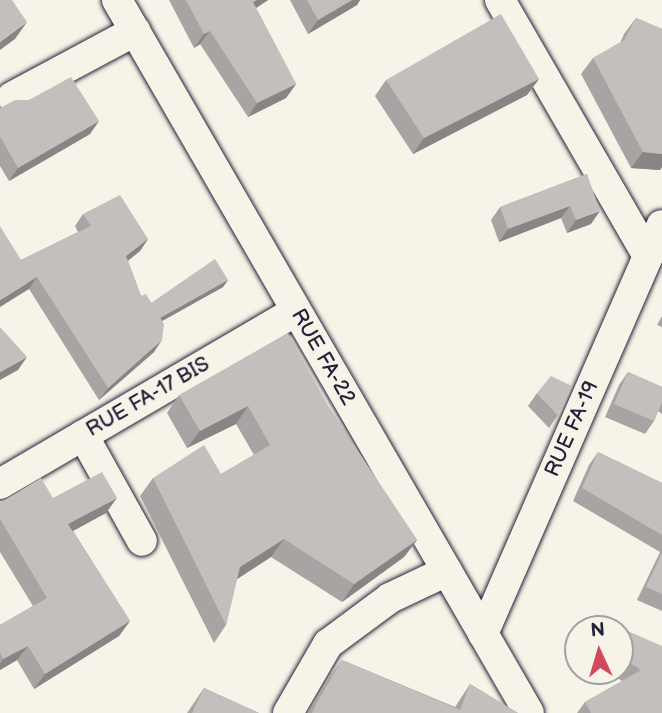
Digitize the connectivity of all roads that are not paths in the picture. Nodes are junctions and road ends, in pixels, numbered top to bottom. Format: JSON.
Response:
{"nodes":[{"id":1,"x":117,"y":0,"type":"edge"},
{"id":2,"x":500,"y":0,"type":"edge"},
{"id":3,"x":135,"y":32,"type":"junction"},
{"id":4,"x":12,"y":97,"type":"dead end"},
{"id":5,"x":662,"y":225,"type":"edge"},
{"id":6,"x":648,"y":256,"type":"junction"},
{"id":7,"x":296,"y":311,"type":"junction"},
{"id":8,"x":83,"y":435,"type":"junction"},
{"id":9,"x":0,"y":484,"type":"edge"},
{"id":10,"x":142,"y":541,"type":"dead end"},
{"id":11,"x":447,"y":571,"type":"junction"},
{"id":12,"x":483,"y":634,"type":"junction"},
{"id":13,"x":288,"y":713,"type":"edge"},
{"id":14,"x":528,"y":713,"type":"edge"}],
"edges":[{"from":1,"to":3,"type":"street","name":"RUE FA-22"},
{"from":2,"to":6,"type":"street"},
{"from":3,"to":4,"type":"street"},
{"from":3,"to":7,"type":"street","name":"RUE FA-22"},
{"from":5,"to":6,"type":"street","name":"RUE FA-19"},
{"from":6,"to":12,"type":"street","name":"RUE FA-19"},
{"from":7,"to":8,"type":"street","name":"RUE FA-17 BIS"},
{"from":7,"to":11,"type":"street","name":"RUE FA-22"},
{"from":8,"to":9,"type":"street","name":"RUE FA-17 BIS"},
{"from":8,"to":10,"type":"street"},
{"from":11,"to":12,"type":"street","name":"RUE FA-22"},
{"from":11,"to":13,"type":"street"},
{"from":12,"to":14,"type":"street","name":"RUE FA-22"}]}
